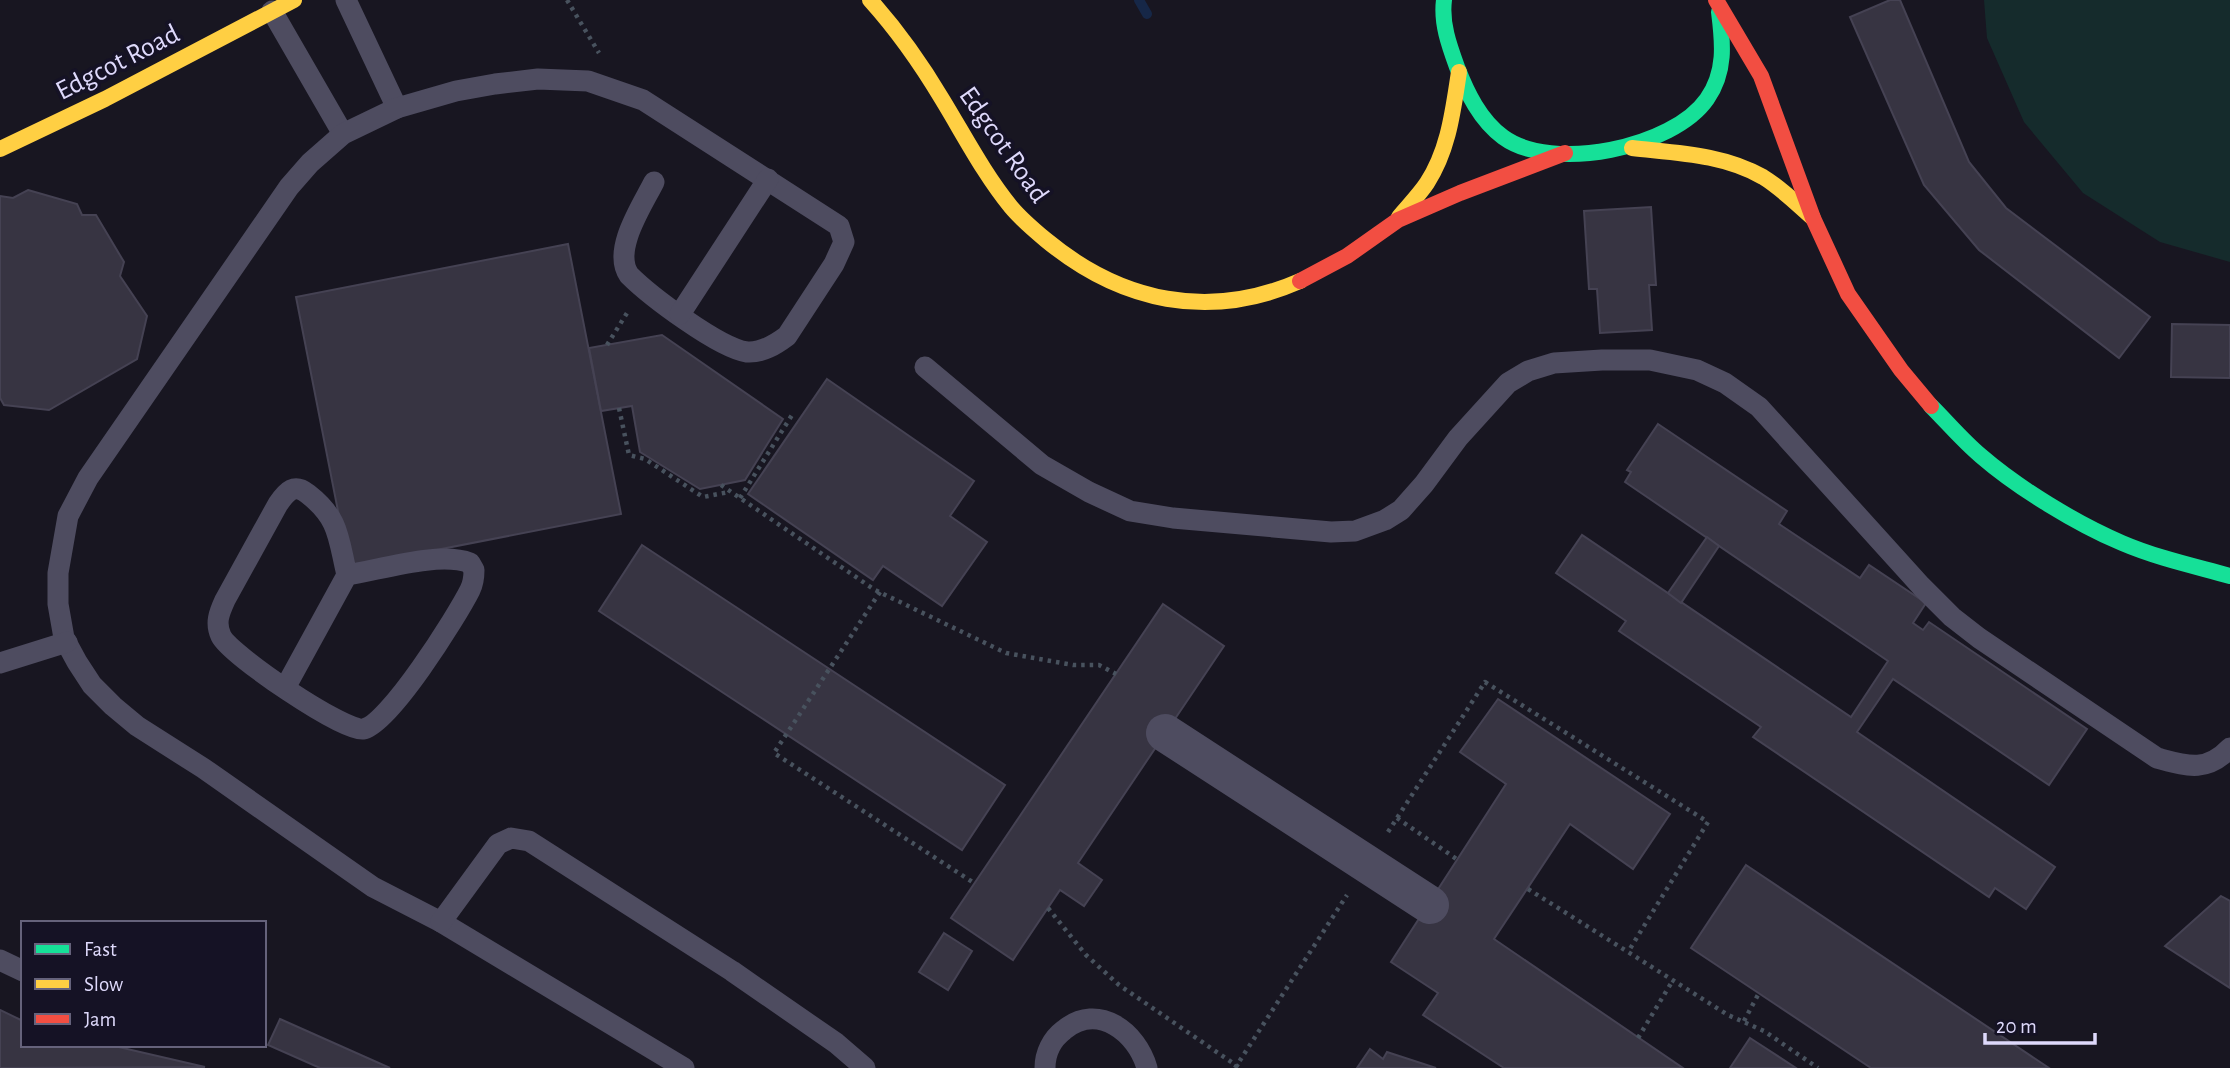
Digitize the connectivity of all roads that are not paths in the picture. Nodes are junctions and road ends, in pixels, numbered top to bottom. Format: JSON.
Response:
{"nodes":[{"id":1,"x":294,"y":0,"type":"edge"},
{"id":2,"x":346,"y":0,"type":"edge"},
{"id":3,"x":870,"y":0,"type":"edge"},
{"id":4,"x":1427,"y":0,"type":"edge"},
{"id":5,"x":1444,"y":0,"type":"edge"},
{"id":6,"x":1716,"y":0,"type":"edge"},
{"id":7,"x":272,"y":10,"type":"junction"},
{"id":8,"x":1451,"y":50,"type":"junction"},
{"id":9,"x":1459,"y":72,"type":"junction"},
{"id":10,"x":397,"y":107,"type":"junction"},
{"id":11,"x":343,"y":134,"type":"junction"},
{"id":12,"x":1631,"y":148,"type":"junction"},
{"id":13,"x":0,"y":149,"type":"edge"},
{"id":14,"x":1565,"y":153,"type":"junction"},
{"id":15,"x":768,"y":179,"type":"junction"},
{"id":16,"x":654,"y":182,"type":"dead end"},
{"id":17,"x":1813,"y":218,"type":"junction"},
{"id":18,"x":1395,"y":221,"type":"junction"},
{"id":19,"x":680,"y":314,"type":"junction"},
{"id":20,"x":925,"y":367,"type":"dead end"},
{"id":21,"x":348,"y":575,"type":"junction"},
{"id":22,"x":2230,"y":576,"type":"edge"},
{"id":23,"x":67,"y":642,"type":"junction"},
{"id":24,"x":0,"y":663,"type":"edge"},
{"id":25,"x":285,"y":688,"type":"junction"},
{"id":26,"x":1165,"y":733,"type":"dead end"},
{"id":27,"x":2230,"y":748,"type":"edge"},
{"id":28,"x":1430,"y":905,"type":"dead end"},
{"id":29,"x":440,"y":922,"type":"junction"},
{"id":30,"x":0,"y":960,"type":"edge"},
{"id":31,"x":21,"y":970,"type":"edge"},
{"id":32,"x":684,"y":1068,"type":"edge"},
{"id":33,"x":865,"y":1068,"type":"edge"},
{"id":34,"x":1045,"y":1068,"type":"edge"},
{"id":35,"x":1147,"y":1068,"type":"edge"}],
"edges":[{"from":1,"to":7,"type":"street","name":"Edgcot Road"},
{"from":2,"to":10,"type":"lane"},
{"from":3,"to":18,"type":"street","name":"Edgcot Road"},
{"from":4,"to":8,"type":"lane"},
{"from":5,"to":8,"type":"street"},
{"from":6,"to":12,"type":"street"},
{"from":6,"to":17,"type":"street"},
{"from":7,"to":11,"type":"lane"},
{"from":7,"to":13,"type":"street","name":"Edgcot Road"},
{"from":8,"to":9,"type":"street"},
{"from":9,"to":14,"type":"street"},
{"from":9,"to":18,"type":"street","name":"Edgcot Road"},
{"from":10,"to":11,"type":"lane"},
{"from":10,"to":15,"type":"lane"},
{"from":11,"to":23,"type":"lane"},
{"from":12,"to":14,"type":"street"},
{"from":12,"to":17,"type":"street"},
{"from":14,"to":18,"type":"street","name":"Edgcot Road"},
{"from":15,"to":19,"type":"lane"},
{"from":15,"to":19,"type":"lane"},
{"from":16,"to":19,"type":"lane"},
{"from":17,"to":22,"type":"street"},
{"from":20,"to":27,"type":"lane"},
{"from":21,"to":25,"type":"lane"},
{"from":21,"to":25,"type":"lane"},
{"from":21,"to":25,"type":"lane"},
{"from":23,"to":24,"type":"lane"},
{"from":23,"to":29,"type":"lane"},
{"from":26,"to":28,"type":"street"},
{"from":29,"to":32,"type":"lane"},
{"from":29,"to":33,"type":"lane"},
{"from":30,"to":31,"type":"lane"},
{"from":34,"to":35,"type":"lane"}]}
